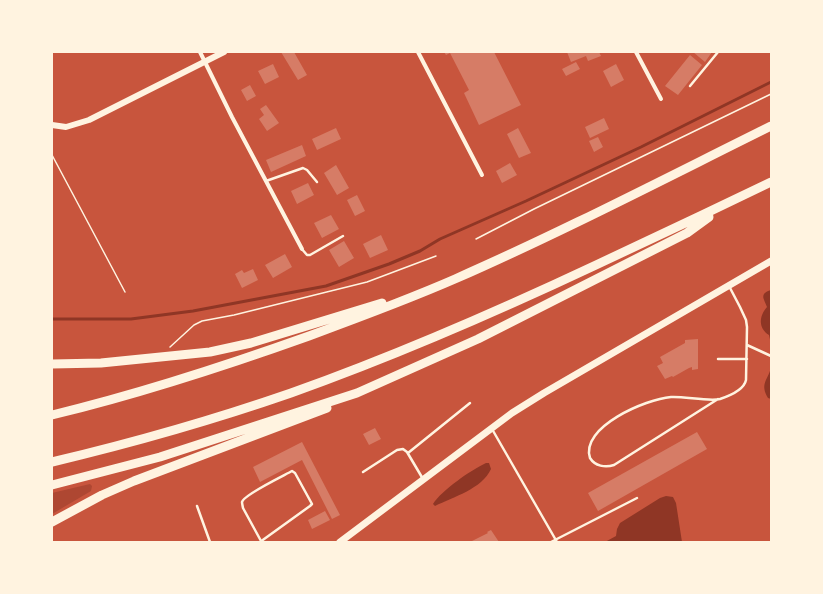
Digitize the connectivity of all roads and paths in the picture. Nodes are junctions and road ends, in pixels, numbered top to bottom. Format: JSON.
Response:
{"nodes":[{"id":1,"x":200,"y":52,"type":"edge"},
{"id":2,"x":224,"y":52,"type":"edge"},
{"id":3,"x":418,"y":52,"type":"edge"},
{"id":4,"x":636,"y":52,"type":"edge"},
{"id":5,"x":718,"y":52,"type":"edge"},
{"id":6,"x":205,"y":62,"type":"junction"},
{"id":7,"x":690,"y":86,"type":"dead end"},
{"id":8,"x":771,"y":94,"type":"edge"},
{"id":9,"x":661,"y":99,"type":"dead end"},
{"id":10,"x":52,"y":125,"type":"edge"},
{"id":11,"x":771,"y":126,"type":"edge"},
{"id":12,"x":52,"y":155,"type":"edge"},
{"id":13,"x":482,"y":175,"type":"dead end"},
{"id":14,"x":266,"y":181,"type":"junction"},
{"id":15,"x":318,"y":182,"type":"dead end"},
{"id":16,"x":771,"y":182,"type":"edge"},
{"id":17,"x":725,"y":205,"type":"junction"},
{"id":18,"x":343,"y":236,"type":"dead end"},
{"id":19,"x":476,"y":239,"type":"dead end"},
{"id":20,"x":302,"y":248,"type":"joint"},
{"id":21,"x":436,"y":256,"type":"dead end"},
{"id":22,"x":771,"y":261,"type":"edge"},
{"id":23,"x":456,"y":278,"type":"junction"},
{"id":24,"x":729,"y":286,"type":"junction"},
{"id":25,"x":125,"y":292,"type":"dead end"},
{"id":26,"x":747,"y":345,"type":"junction"},
{"id":27,"x":771,"y":356,"type":"edge"},
{"id":28,"x":158,"y":358,"type":"junction"},
{"id":29,"x":718,"y":359,"type":"dead end"},
{"id":30,"x":746,"y":359,"type":"junction"},
{"id":31,"x":52,"y":364,"type":"edge"},
{"id":32,"x":357,"y":393,"type":"junction"},
{"id":33,"x":718,"y":399,"type":"junction"},
{"id":34,"x":470,"y":403,"type":"dead end"},
{"id":35,"x":52,"y":415,"type":"edge"},
{"id":36,"x":491,"y":428,"type":"junction"},
{"id":37,"x":408,"y":453,"type":"junction"},
{"id":38,"x":52,"y":462,"type":"edge"},
{"id":39,"x":363,"y":472,"type":"dead end"},
{"id":40,"x":424,"y":479,"type":"junction"},
{"id":41,"x":52,"y":485,"type":"edge"},
{"id":42,"x":637,"y":498,"type":"dead end"},
{"id":43,"x":197,"y":506,"type":"dead end"},
{"id":44,"x":52,"y":522,"type":"edge"},
{"id":45,"x":260,"y":541,"type":"edge"},
{"id":46,"x":556,"y":541,"type":"edge"},
{"id":47,"x":210,"y":542,"type":"edge"},
{"id":48,"x":340,"y":542,"type":"edge"},
{"id":49,"x":551,"y":542,"type":"edge"}],
"edges":[{"from":1,"to":6,"type":"street"},
{"from":2,"to":6,"type":"street"},
{"from":3,"to":13,"type":"street"},
{"from":4,"to":9,"type":"street"},
{"from":5,"to":7,"type":"lane"},
{"from":6,"to":10,"type":"street"},
{"from":6,"to":14,"type":"street"},
{"from":8,"to":19,"type":"path"},
{"from":11,"to":23,"type":"highway"},
{"from":12,"to":25,"type":"path"},
{"from":14,"to":15,"type":"lane"},
{"from":14,"to":20,"type":"street"},
{"from":16,"to":17,"type":"highway"},
{"from":17,"to":32,"type":"highway"},
{"from":17,"to":38,"type":"highway"},
{"from":18,"to":20,"type":"lane"},
{"from":21,"to":28,"type":"path"},
{"from":22,"to":24,"type":"main road"},
{"from":23,"to":28,"type":"highway"},
{"from":23,"to":35,"type":"highway"},
{"from":24,"to":26,"type":"lane"},
{"from":24,"to":36,"type":"main road"},
{"from":26,"to":27,"type":"lane"},
{"from":26,"to":30,"type":"lane"},
{"from":28,"to":31,"type":"highway"},
{"from":29,"to":30,"type":"lane"},
{"from":30,"to":33,"type":"lane"},
{"from":32,"to":41,"type":"highway"},
{"from":32,"to":44,"type":"highway"},
{"from":33,"to":33,"type":"lane"},
{"from":34,"to":37,"type":"lane"},
{"from":36,"to":40,"type":"main road"},
{"from":36,"to":46,"type":"lane"},
{"from":37,"to":39,"type":"lane"},
{"from":37,"to":40,"type":"lane"},
{"from":40,"to":48,"type":"main road"},
{"from":42,"to":46,"type":"lane"},
{"from":43,"to":47,"type":"lane"},
{"from":45,"to":45,"type":"lane"},
{"from":46,"to":49,"type":"lane"}]}
